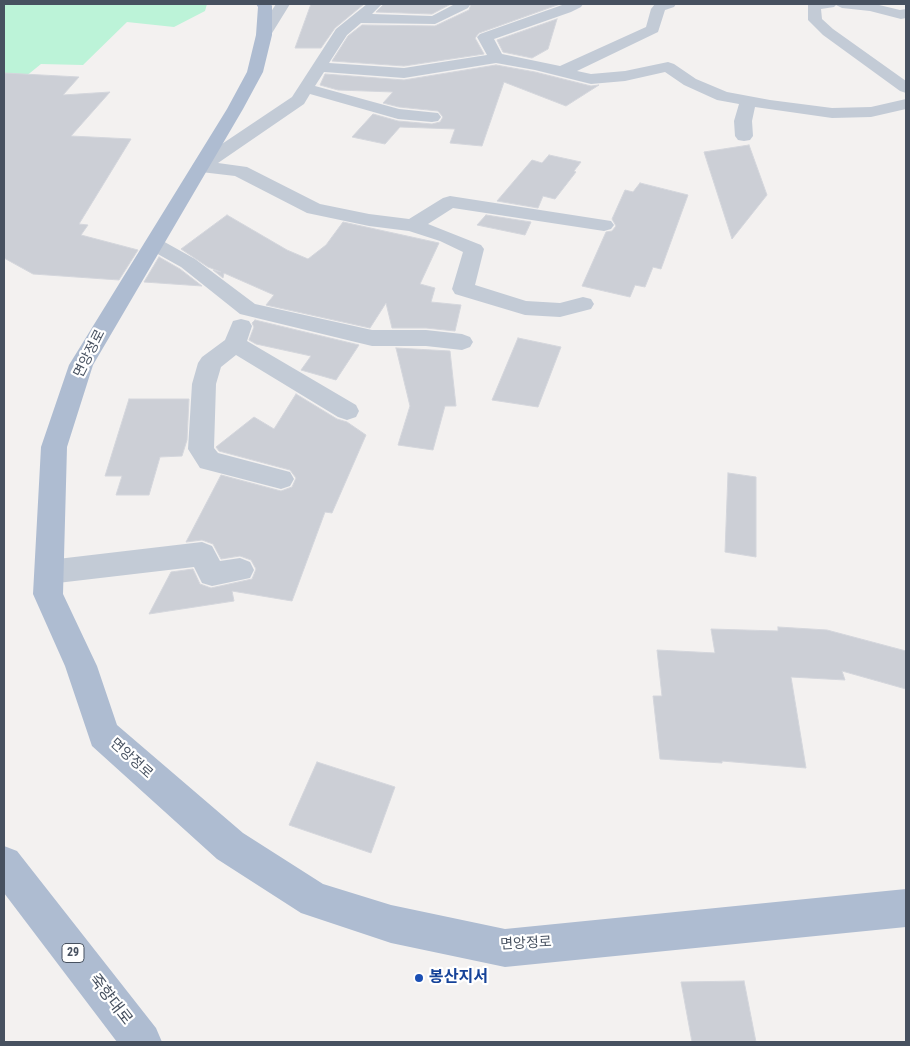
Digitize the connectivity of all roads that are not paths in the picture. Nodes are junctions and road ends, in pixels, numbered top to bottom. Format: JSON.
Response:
{"nodes":[{"id":1,"x":263,"y":4,"type":"edge"},
{"id":2,"x":283,"y":4,"type":"edge"},
{"id":3,"x":376,"y":4,"type":"edge"},
{"id":4,"x":576,"y":4,"type":"edge"},
{"id":5,"x":670,"y":4,"type":"edge"},
{"id":6,"x":822,"y":4,"type":"edge"},
{"id":7,"x":842,"y":4,"type":"edge"},
{"id":8,"x":463,"y":5,"type":"edge"},
{"id":9,"x":906,"y":13,"type":"edge"},
{"id":10,"x":356,"y":18,"type":"junction"},
{"id":11,"x":264,"y":35,"type":"junction"},
{"id":12,"x":496,"y":58,"type":"junction"},
{"id":13,"x":319,"y":67,"type":"junction"},
{"id":14,"x":561,"y":72,"type":"junction"},
{"id":15,"x":306,"y":88,"type":"junction"},
{"id":16,"x":906,"y":88,"type":"edge"},
{"id":17,"x":748,"y":101,"type":"junction"},
{"id":18,"x":906,"y":104,"type":"edge"},
{"id":19,"x":432,"y":117,"type":"dead end"},
{"id":20,"x":744,"y":136,"type":"dead end"},
{"id":21,"x":201,"y":166,"type":"junction"},
{"id":22,"x":412,"y":225,"type":"junction"},
{"id":23,"x":604,"y":225,"type":"dead end"},
{"id":24,"x":154,"y":244,"type":"junction"},
{"id":25,"x":583,"y":304,"type":"dead end"},
{"id":26,"x":248,"y":308,"type":"junction"},
{"id":27,"x":462,"y":342,"type":"dead end"},
{"id":28,"x":235,"y":344,"type":"junction"},
{"id":29,"x":347,"y":410,"type":"dead end"},
{"id":30,"x":281,"y":479,"type":"dead end"},
{"id":31,"x":240,"y":570,"type":"dead end"},
{"id":32,"x":49,"y":572,"type":"junction"},
{"id":33,"x":4,"y":864,"type":"edge"},
{"id":34,"x":906,"y":908,"type":"edge"},
{"id":35,"x":142,"y":1042,"type":"edge"}],
"edges":[{"from":1,"to":11,"type":"main road","name":"면앙정로"},
{"from":2,"to":11,"type":"street"},
{"from":3,"to":10,"type":"street"},
{"from":4,"to":12,"type":"street"},
{"from":5,"to":14,"type":"street"},
{"from":6,"to":16,"type":"street"},
{"from":7,"to":9,"type":"street"},
{"from":8,"to":10,"type":"street"},
{"from":10,"to":13,"type":"street"},
{"from":11,"to":21,"type":"main road","name":"면앙정로"},
{"from":12,"to":13,"type":"street"},
{"from":12,"to":14,"type":"street"},
{"from":13,"to":15,"type":"street"},
{"from":14,"to":17,"type":"street"},
{"from":15,"to":19,"type":"street"},
{"from":15,"to":21,"type":"street"},
{"from":17,"to":18,"type":"street"},
{"from":17,"to":20,"type":"street"},
{"from":21,"to":22,"type":"street"},
{"from":21,"to":24,"type":"main road","name":"면앙정로"},
{"from":22,"to":23,"type":"street"},
{"from":22,"to":25,"type":"street"},
{"from":24,"to":26,"type":"street"},
{"from":24,"to":32,"type":"main road","name":"면앙정로"},
{"from":26,"to":27,"type":"street"},
{"from":26,"to":28,"type":"street"},
{"from":28,"to":29,"type":"street"},
{"from":28,"to":30,"type":"street"},
{"from":31,"to":32,"type":"street"},
{"from":32,"to":34,"type":"main road","name":"면앙정로"},
{"from":33,"to":35,"type":"main road","name":"죽향대로","number":"29"}]}
